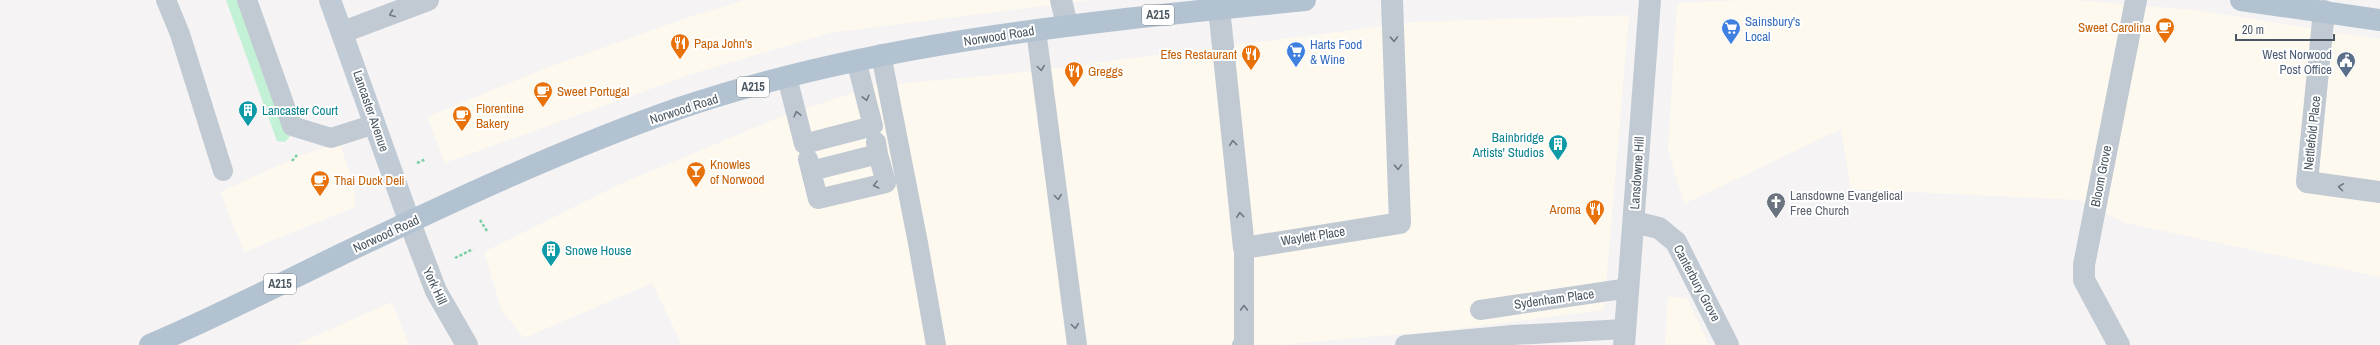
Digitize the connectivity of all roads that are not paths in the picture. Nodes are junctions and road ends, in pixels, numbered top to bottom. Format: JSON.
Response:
{"nodes":[{"id":1,"x":166,"y":0,"type":"edge"},
{"id":2,"x":247,"y":0,"type":"edge"},
{"id":3,"x":330,"y":0,"type":"edge"},
{"id":4,"x":428,"y":0,"type":"edge"},
{"id":5,"x":1061,"y":0,"type":"edge"},
{"id":6,"x":1305,"y":0,"type":"edge"},
{"id":7,"x":1392,"y":0,"type":"edge"},
{"id":8,"x":1650,"y":0,"type":"edge"},
{"id":9,"x":2136,"y":0,"type":"edge"},
{"id":10,"x":2241,"y":0,"type":"edge"},
{"id":11,"x":2269,"y":2,"type":"edge"},
{"id":12,"x":1219,"y":8,"type":"junction"},
{"id":13,"x":2324,"y":11,"type":"junction"},
{"id":14,"x":2380,"y":20,"type":"edge"},
{"id":15,"x":1066,"y":25,"type":"junction"},
{"id":16,"x":1036,"y":30,"type":"junction"},
{"id":17,"x":343,"y":32,"type":"junction"},
{"id":18,"x":881,"y":54,"type":"junction"},
{"id":19,"x":856,"y":60,"type":"junction"},
{"id":20,"x":787,"y":77,"type":"junction"},
{"id":21,"x":375,"y":124,"type":"junction"},
{"id":22,"x":873,"y":126,"type":"junction"},
{"id":23,"x":804,"y":144,"type":"junction"},
{"id":24,"x":878,"y":154,"type":"junction"},
{"id":25,"x":223,"y":171,"type":"dead end"},
{"id":26,"x":811,"y":171,"type":"junction"},
{"id":27,"x":2380,"y":192,"type":"edge"},
{"id":28,"x":1634,"y":222,"type":"junction"},
{"id":29,"x":410,"y":223,"type":"junction"},
{"id":30,"x":1244,"y":248,"type":"junction"},
{"id":31,"x":1628,"y":288,"type":"junction"},
{"id":32,"x":1480,"y":310,"type":"dead end"},
{"id":33,"x":1625,"y":337,"type":"edge"},
{"id":34,"x":150,"y":345,"type":"edge"},
{"id":35,"x":467,"y":345,"type":"edge"},
{"id":36,"x":936,"y":345,"type":"edge"},
{"id":37,"x":1077,"y":345,"type":"edge"},
{"id":38,"x":1242,"y":345,"type":"edge"},
{"id":39,"x":1405,"y":345,"type":"edge"},
{"id":40,"x":1728,"y":345,"type":"edge"},
{"id":41,"x":2119,"y":345,"type":"edge"}],
"edges":[{"from":1,"to":25,"type":"lane"},
{"from":2,"to":21,"type":"lane"},
{"from":3,"to":17,"type":"street","name":"Lancaster Avenue"},
{"from":4,"to":17,"type":"street","one_way":true},
{"from":5,"to":15,"type":"street"},
{"from":6,"to":12,"type":"main road","name":"Norwood Road","number":"A215"},
{"from":7,"to":30,"type":"street","name":"Waylett Place","one_way":true},
{"from":8,"to":28,"type":"street","name":"Lansdowne Hill"},
{"from":9,"to":41,"type":"street","name":"Bloom Grove"},
{"from":10,"to":11,"type":"main road"},
{"from":11,"to":13,"type":"main road"},
{"from":12,"to":15,"type":"main road","name":"Norwood Road","number":"A215"},
{"from":30,"to":12,"type":"street","one_way":true},
{"from":13,"to":14,"type":"main road"},
{"from":27,"to":13,"type":"street","name":"Nettlefold Place","one_way":true},
{"from":15,"to":16,"type":"main road","name":"Norwood Road","number":"A215"},
{"from":16,"to":18,"type":"main road","name":"Norwood Road","number":"A215"},
{"from":16,"to":37,"type":"lane","one_way":true},
{"from":17,"to":21,"type":"street","name":"Lancaster Avenue"},
{"from":18,"to":19,"type":"main road","name":"Norwood Road","number":"A215"},
{"from":18,"to":36,"type":"lane"},
{"from":19,"to":20,"type":"main road","name":"Norwood Road","number":"A215"},
{"from":19,"to":22,"type":"lane","one_way":true},
{"from":23,"to":20,"type":"lane","one_way":true},
{"from":20,"to":29,"type":"main road","name":"Norwood Road","number":"A215"},
{"from":21,"to":29,"type":"street","name":"Lancaster Avenue"},
{"from":22,"to":23,"type":"lane"},
{"from":22,"to":24,"type":"lane"},
{"from":23,"to":26,"type":"lane"},
{"from":24,"to":26,"type":"lane"},
{"from":24,"to":26,"type":"lane","one_way":true},
{"from":28,"to":31,"type":"street","name":"Lansdowne Hill"},
{"from":28,"to":40,"type":"street","name":"Canterbury Grove"},
{"from":29,"to":34,"type":"main road","name":"Norwood Road","number":"A215"},
{"from":29,"to":35,"type":"street","name":"York Hill"},
{"from":38,"to":30,"type":"lane","one_way":true},
{"from":31,"to":32,"type":"lane","name":"Sydenham Place"},
{"from":31,"to":33,"type":"street","name":"Lansdowne Hill"},
{"from":33,"to":39,"type":"lane"}]}
